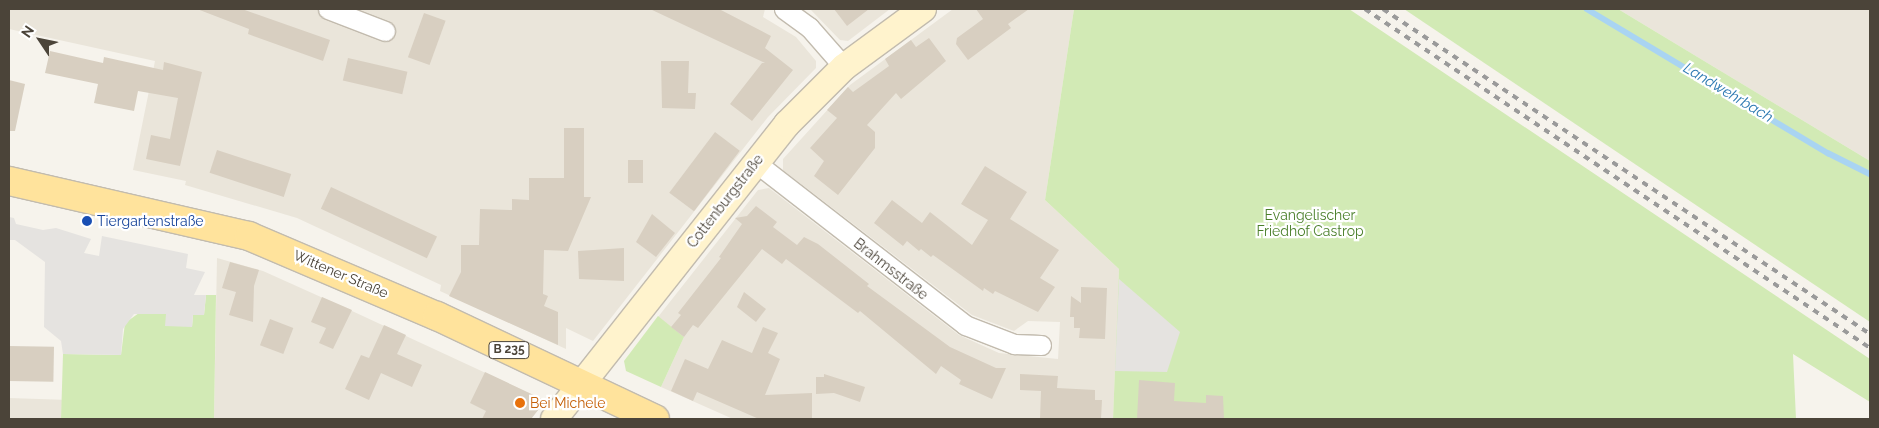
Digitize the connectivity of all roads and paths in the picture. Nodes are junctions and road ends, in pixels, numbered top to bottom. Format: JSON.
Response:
{"nodes":[{"id":1,"x":328,"y":9,"type":"edge"},
{"id":2,"x":784,"y":9,"type":"edge"},
{"id":3,"x":923,"y":9,"type":"edge"},
{"id":4,"x":385,"y":31,"type":"dead end"},
{"id":5,"x":844,"y":67,"type":"junction"},
{"id":6,"x":755,"y":162,"type":"junction"},
{"id":7,"x":9,"y":181,"type":"edge"},
{"id":8,"x":1041,"y":345,"type":"dead end"},
{"id":9,"x":580,"y":384,"type":"junction"},
{"id":10,"x":554,"y":419,"type":"edge"},
{"id":11,"x":656,"y":419,"type":"edge"}],
"edges":[{"from":1,"to":4,"type":"street"},
{"from":2,"to":5,"type":"street"},
{"from":3,"to":5,"type":"street","name":"Cottenburgstraße"},
{"from":5,"to":6,"type":"street","name":"Cottenburgstraße"},
{"from":6,"to":8,"type":"street","name":"Brahmsstraße"},
{"from":6,"to":9,"type":"street","name":"Cottenburgstraße"},
{"from":7,"to":9,"type":"main road","name":"Wittener Straße","number":"B 235"},
{"from":9,"to":10,"type":"street","name":"Cottenburgstraße"},
{"from":9,"to":11,"type":"main road","name":"Wittener Straße","number":"B 235"}]}
